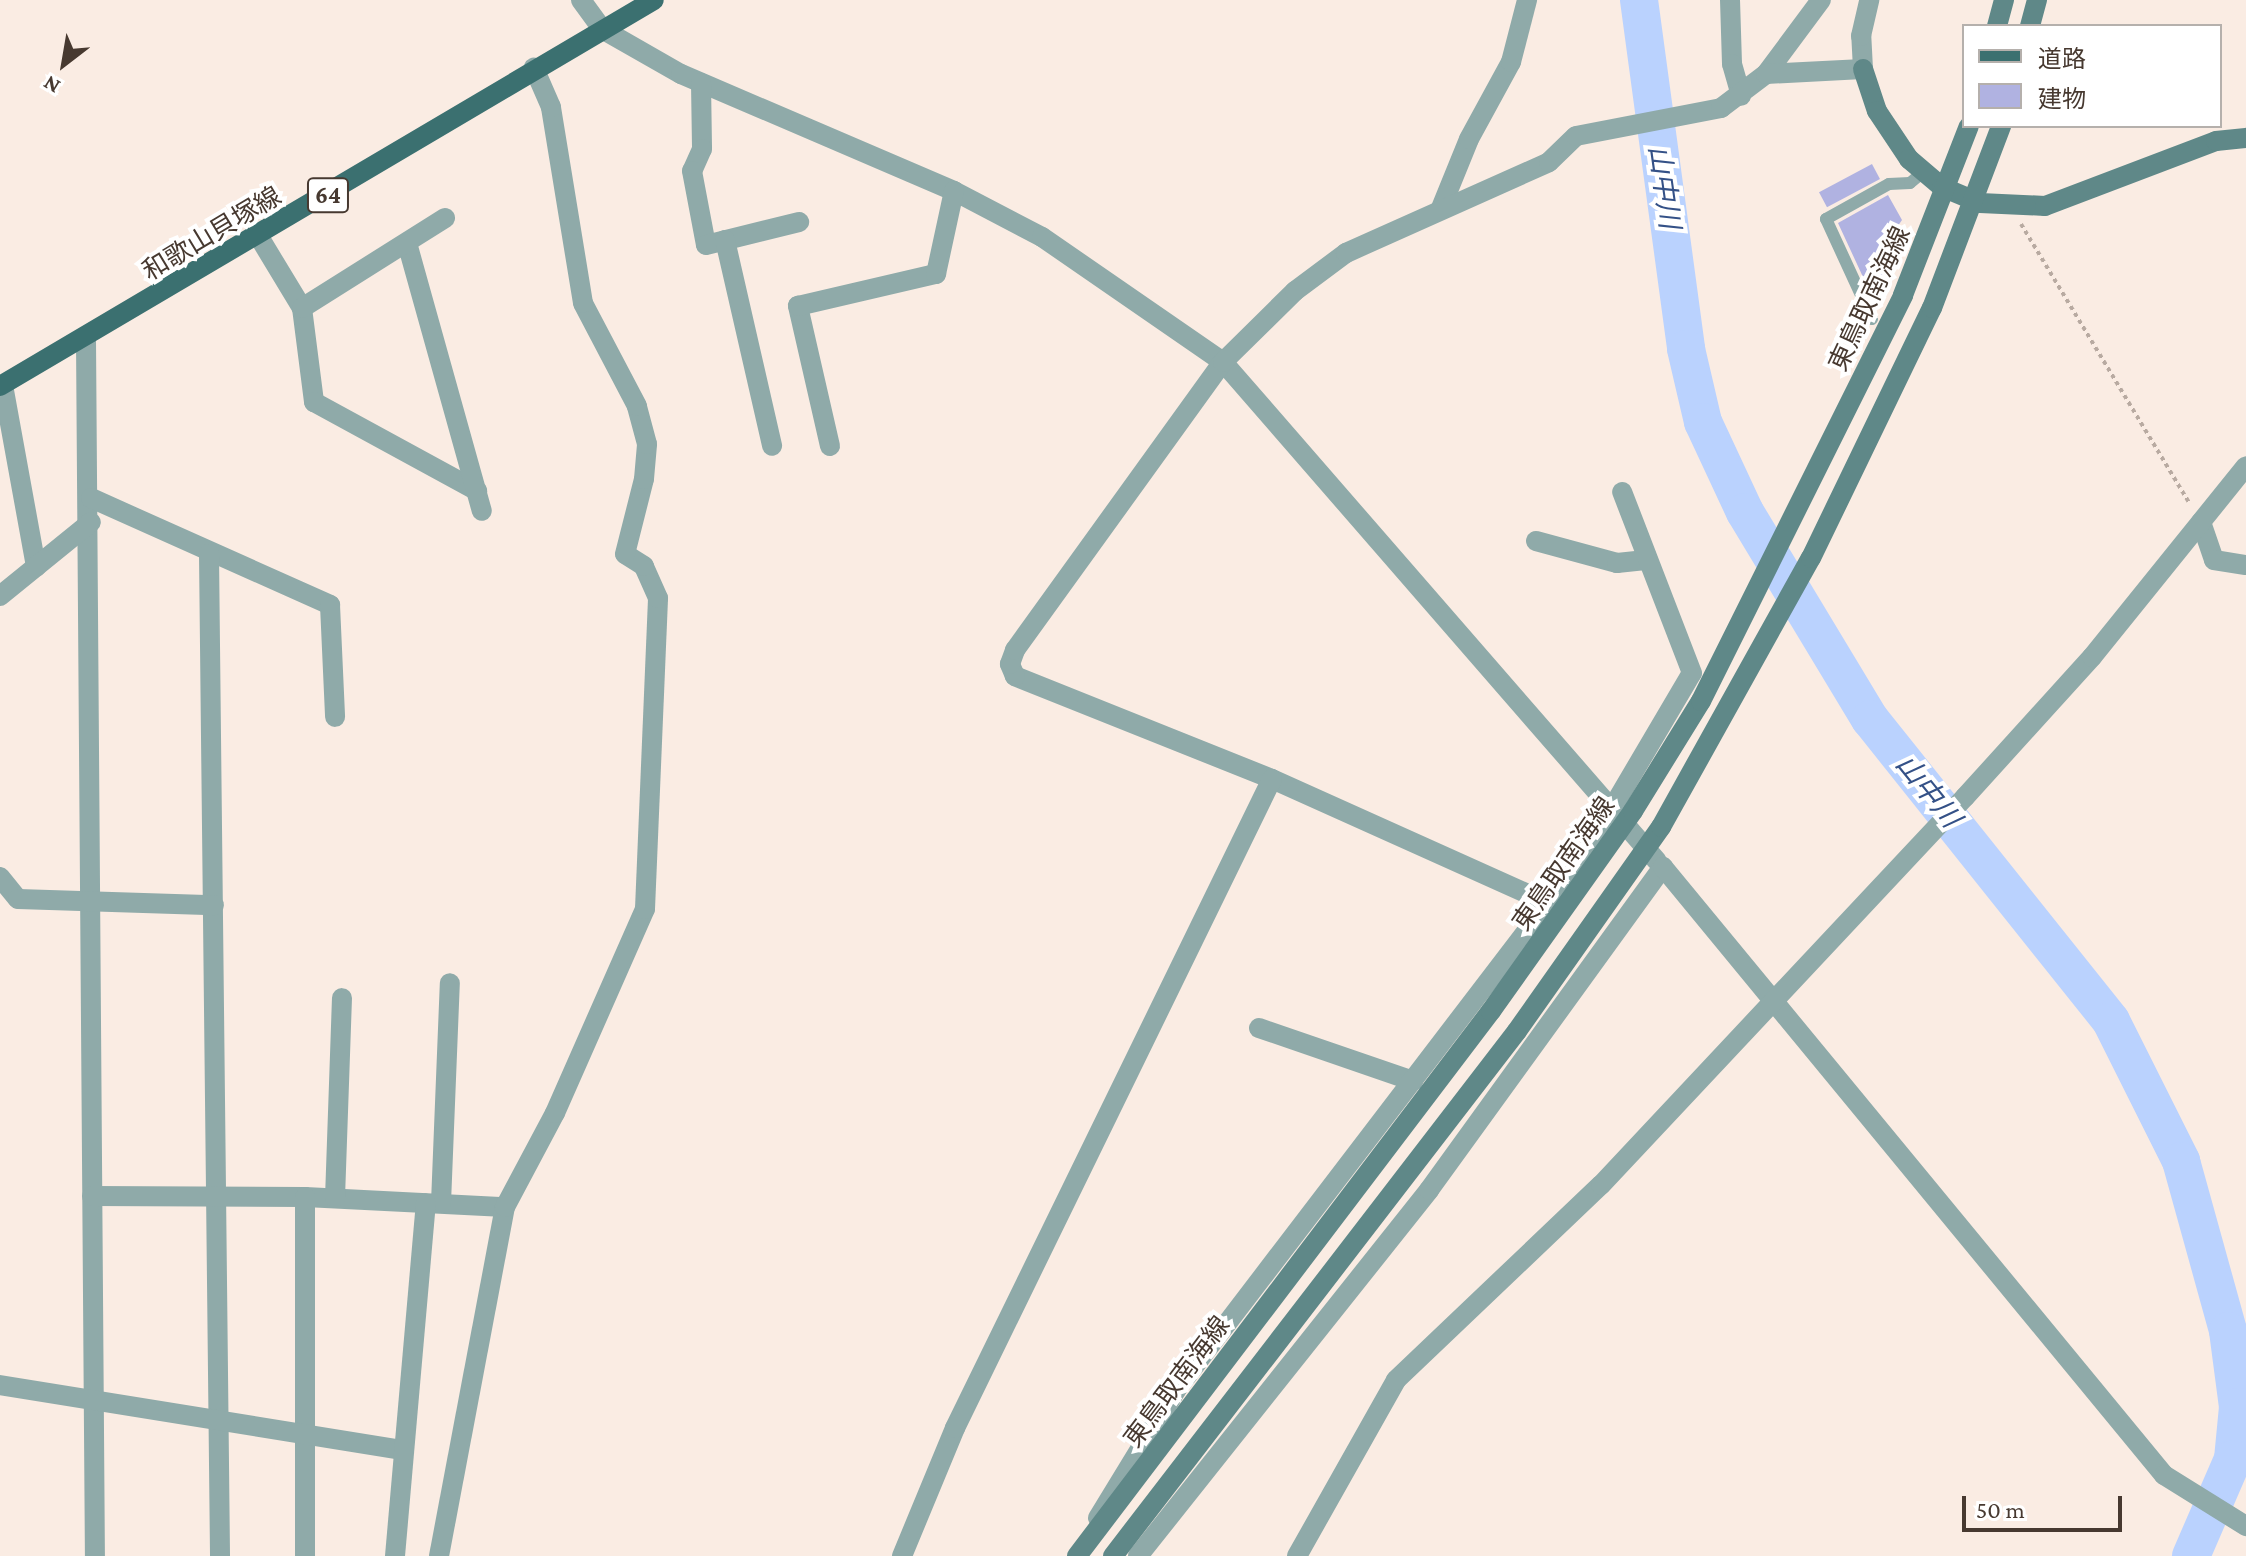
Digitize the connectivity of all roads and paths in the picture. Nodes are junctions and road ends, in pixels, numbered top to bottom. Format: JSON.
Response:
{"nodes":[{"id":1,"x":581,"y":0,"type":"edge"},
{"id":2,"x":654,"y":0,"type":"edge"},
{"id":3,"x":1527,"y":0,"type":"edge"},
{"id":4,"x":1730,"y":0,"type":"edge"},
{"id":5,"x":1821,"y":0,"type":"edge"},
{"id":6,"x":1869,"y":0,"type":"edge"},
{"id":7,"x":2004,"y":0,"type":"edge"},
{"id":8,"x":2037,"y":0,"type":"edge"},
{"id":9,"x":1998,"y":24,"type":"edge"},
{"id":10,"x":2031,"y":24,"type":"edge"},
{"id":11,"x":602,"y":29,"type":"junction"},
{"id":12,"x":534,"y":68,"type":"junction"},
{"id":13,"x":1863,"y":69,"type":"junction"},
{"id":14,"x":1766,"y":74,"type":"junction"},
{"id":15,"x":701,"y":83,"type":"junction"},
{"id":16,"x":1741,"y":96,"type":"junction"},
{"id":17,"x":1968,"y":128,"type":"edge"},
{"id":18,"x":2000,"y":128,"type":"edge"},
{"id":19,"x":2246,"y":138,"type":"edge"},
{"id":20,"x":1923,"y":172,"type":"junction"},
{"id":21,"x":954,"y":191,"type":"junction"},
{"id":22,"x":1441,"y":208,"type":"junction"},
{"id":23,"x":2012,"y":208,"type":"junction"},
{"id":24,"x":445,"y":218,"type":"dead end"},
{"id":25,"x":799,"y":222,"type":"dead end"},
{"id":26,"x":259,"y":237,"type":"junction"},
{"id":27,"x":725,"y":240,"type":"junction"},
{"id":28,"x":407,"y":243,"type":"junction"},
{"id":29,"x":302,"y":308,"type":"junction"},
{"id":30,"x":1872,"y":319,"type":"dead end"},
{"id":31,"x":86,"y":340,"type":"junction"},
{"id":32,"x":1223,"y":362,"type":"junction"},
{"id":33,"x":2,"y":385,"type":"edge"},
{"id":34,"x":772,"y":446,"type":"dead end"},
{"id":35,"x":830,"y":446,"type":"dead end"},
{"id":36,"x":2246,"y":466,"type":"edge"},
{"id":37,"x":1622,"y":492,"type":"dead end"},
{"id":38,"x":91,"y":498,"type":"junction"},
{"id":39,"x":91,"y":522,"type":"junction"},
{"id":40,"x":2201,"y":522,"type":"junction"},
{"id":41,"x":1536,"y":541,"type":"dead end"},
{"id":42,"x":209,"y":554,"type":"junction"},
{"id":43,"x":1648,"y":560,"type":"junction"},
{"id":44,"x":2246,"y":565,"type":"edge"},
{"id":45,"x":36,"y":567,"type":"junction"},
{"id":46,"x":0,"y":596,"type":"edge"},
{"id":47,"x":335,"y":717,"type":"dead end"},
{"id":48,"x":1272,"y":779,"type":"junction"},
{"id":49,"x":1613,"y":811,"type":"junction"},
{"id":50,"x":1663,"y":867,"type":"junction"},
{"id":51,"x":0,"y":877,"type":"edge"},
{"id":52,"x":92,"y":901,"type":"junction"},
{"id":53,"x":1548,"y":903,"type":"junction"},
{"id":54,"x":214,"y":905,"type":"junction"},
{"id":55,"x":450,"y":983,"type":"dead end"},
{"id":56,"x":342,"y":998,"type":"dead end"},
{"id":57,"x":1772,"y":1001,"type":"junction"},
{"id":58,"x":1259,"y":1028,"type":"dead end"},
{"id":59,"x":1413,"y":1081,"type":"junction"},
{"id":60,"x":92,"y":1196,"type":"junction"},
{"id":61,"x":218,"y":1196,"type":"junction"},
{"id":62,"x":305,"y":1197,"type":"junction"},
{"id":63,"x":335,"y":1198,"type":"junction"},
{"id":64,"x":434,"y":1203,"type":"junction"},
{"id":65,"x":505,"y":1207,"type":"junction"},
{"id":66,"x":0,"y":1385,"type":"edge"},
{"id":67,"x":93,"y":1402,"type":"junction"},
{"id":68,"x":221,"y":1420,"type":"junction"},
{"id":69,"x":304,"y":1436,"type":"junction"},
{"id":70,"x":403,"y":1450,"type":"junction"},
{"id":71,"x":2245,"y":1525,"type":"edge"},
{"id":72,"x":95,"y":1556,"type":"edge"},
{"id":73,"x":220,"y":1556,"type":"edge"},
{"id":74,"x":305,"y":1556,"type":"edge"},
{"id":75,"x":395,"y":1556,"type":"edge"},
{"id":76,"x":439,"y":1556,"type":"edge"},
{"id":77,"x":902,"y":1556,"type":"edge"},
{"id":78,"x":1076,"y":1556,"type":"edge"},
{"id":79,"x":1113,"y":1556,"type":"edge"},
{"id":80,"x":1138,"y":1556,"type":"edge"},
{"id":81,"x":1297,"y":1556,"type":"edge"}],
"edges":[{"from":1,"to":11,"type":"street"},
{"from":2,"to":11,"type":"main road","name":"和歌山貝塚線","number":"64"},
{"from":3,"to":22,"type":"street"},
{"from":4,"to":16,"type":"street"},
{"from":5,"to":14,"type":"street"},
{"from":6,"to":13,"type":"street"},
{"from":7,"to":9,"type":"main road"},
{"from":8,"to":10,"type":"main road"},
{"from":11,"to":12,"type":"main road","name":"和歌山貝塚線","number":"64"},
{"from":11,"to":15,"type":"street"},
{"from":12,"to":26,"type":"main road","name":"和歌山貝塚線","number":"64"},
{"from":12,"to":65,"type":"street"},
{"from":13,"to":14,"type":"street"},
{"from":13,"to":20,"type":"main road"},
{"from":14,"to":16,"type":"street"},
{"from":15,"to":21,"type":"street"},
{"from":15,"to":27,"type":"street"},
{"from":16,"to":22,"type":"street"},
{"from":17,"to":78,"type":"main road","name":"東鳥取南海線","bridge":true},
{"from":18,"to":79,"type":"main road","bridge":true},
{"from":19,"to":23,"type":"main road"},
{"from":20,"to":23,"type":"main road"},
{"from":20,"to":30,"type":"lane"},
{"from":21,"to":32,"type":"street"},
{"from":21,"to":35,"type":"street"},
{"from":22,"to":32,"type":"street"},
{"from":23,"to":40,"type":"path"},
{"from":24,"to":28,"type":"street"},
{"from":25,"to":27,"type":"street"},
{"from":26,"to":29,"type":"street"},
{"from":26,"to":31,"type":"main road","name":"和歌山貝塚線","number":"64"},
{"from":27,"to":34,"type":"street"},
{"from":28,"to":29,"type":"street"},
{"from":28,"to":29,"type":"street"},
{"from":31,"to":33,"type":"main road","name":"和歌山貝塚線","number":"64"},
{"from":31,"to":38,"type":"street"},
{"from":32,"to":48,"type":"street"},
{"from":32,"to":49,"type":"street"},
{"from":33,"to":45,"type":"street"},
{"from":36,"to":40,"type":"street"},
{"from":37,"to":43,"type":"street"},
{"from":38,"to":39,"type":"street"},
{"from":38,"to":42,"type":"street"},
{"from":39,"to":45,"type":"street"},
{"from":39,"to":52,"type":"street"},
{"from":40,"to":44,"type":"street"},
{"from":40,"to":57,"type":"street"},
{"from":41,"to":43,"type":"street"},
{"from":42,"to":47,"type":"street"},
{"from":42,"to":54,"type":"street"},
{"from":43,"to":49,"type":"street"},
{"from":45,"to":46,"type":"street"},
{"from":48,"to":53,"type":"street"},
{"from":48,"to":77,"type":"street"},
{"from":49,"to":50,"type":"street"},
{"from":49,"to":53,"type":"street"},
{"from":50,"to":57,"type":"street"},
{"from":50,"to":80,"type":"street"},
{"from":51,"to":52,"type":"street"},
{"from":52,"to":54,"type":"street"},
{"from":52,"to":60,"type":"street"},
{"from":53,"to":59,"type":"street"},
{"from":54,"to":61,"type":"street"},
{"from":55,"to":64,"type":"street"},
{"from":56,"to":63,"type":"street"},
{"from":57,"to":71,"type":"street"},
{"from":57,"to":81,"type":"street"},
{"from":58,"to":59,"type":"street"},
{"from":59,"to":78,"type":"street"},
{"from":60,"to":61,"type":"street"},
{"from":60,"to":67,"type":"street"},
{"from":61,"to":62,"type":"street"},
{"from":61,"to":68,"type":"street"},
{"from":62,"to":63,"type":"street"},
{"from":62,"to":69,"type":"street"},
{"from":63,"to":64,"type":"street"},
{"from":64,"to":65,"type":"street"},
{"from":64,"to":70,"type":"street"},
{"from":65,"to":76,"type":"street"},
{"from":66,"to":67,"type":"street"},
{"from":67,"to":68,"type":"street"},
{"from":67,"to":72,"type":"street"},
{"from":68,"to":69,"type":"street"},
{"from":68,"to":73,"type":"street"},
{"from":69,"to":70,"type":"street"},
{"from":69,"to":74,"type":"street"},
{"from":70,"to":75,"type":"street"}]}
